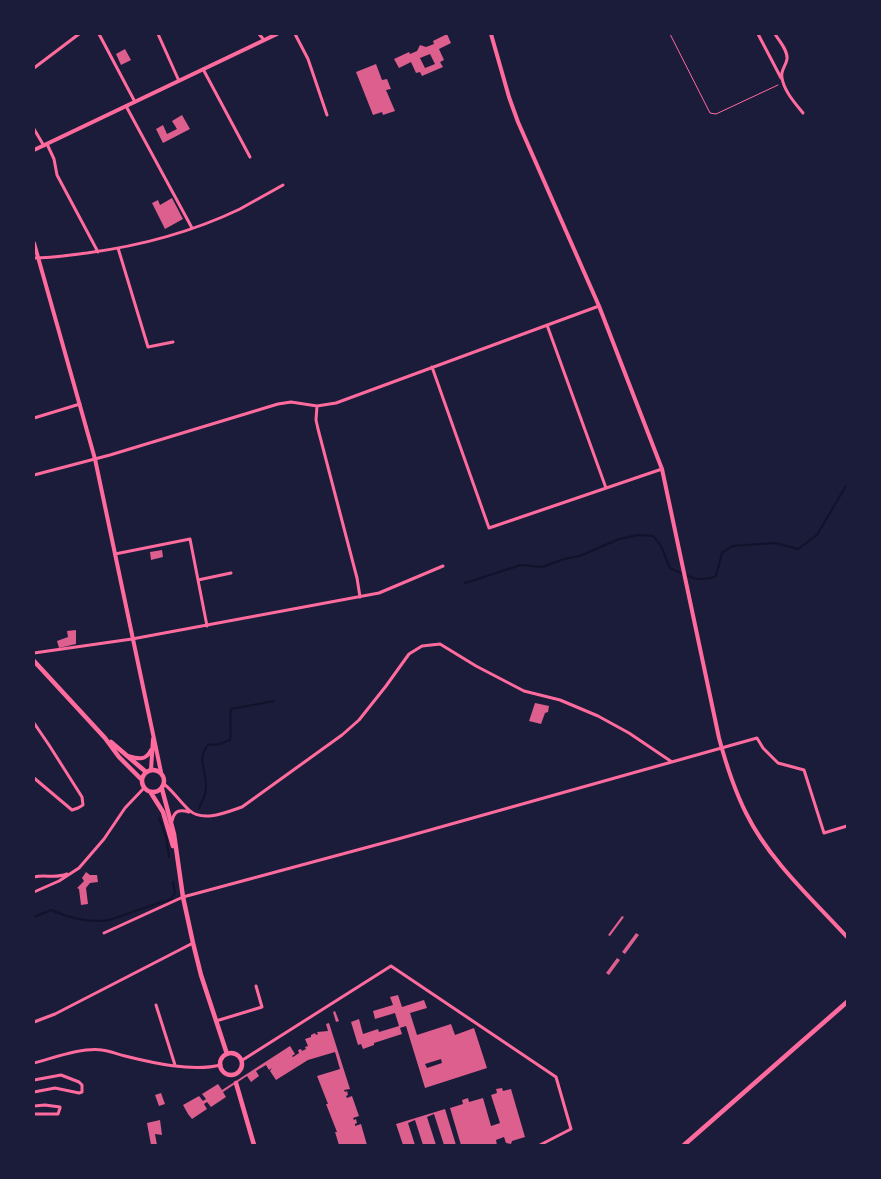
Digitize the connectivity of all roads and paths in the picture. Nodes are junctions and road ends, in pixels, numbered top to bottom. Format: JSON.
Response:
{"nodes":[{"id":1,"x":79,"y":34,"type":"edge"},
{"id":2,"x":99,"y":34,"type":"edge"},
{"id":3,"x":158,"y":34,"type":"edge"},
{"id":4,"x":259,"y":34,"type":"edge"},
{"id":5,"x":277,"y":34,"type":"edge"},
{"id":6,"x":295,"y":34,"type":"edge"},
{"id":7,"x":491,"y":34,"type":"edge"},
{"id":8,"x":670,"y":34,"type":"edge"},
{"id":9,"x":758,"y":34,"type":"edge"},
{"id":10,"x":775,"y":34,"type":"edge"},
{"id":11,"x":264,"y":40,"type":"junction"},
{"id":12,"x":34,"y":68,"type":"edge"},
{"id":13,"x":203,"y":69,"type":"junction"},
{"id":14,"x":179,"y":81,"type":"junction"},
{"id":15,"x":782,"y":81,"type":"junction"},
{"id":16,"x":135,"y":102,"type":"junction"},
{"id":17,"x":126,"y":106,"type":"junction"},
{"id":18,"x":803,"y":113,"type":"dead end"},
{"id":19,"x":327,"y":115,"type":"dead end"},
{"id":20,"x":34,"y":129,"type":"edge"},
{"id":21,"x":45,"y":145,"type":"junction"},
{"id":22,"x":34,"y":150,"type":"edge"},
{"id":23,"x":250,"y":157,"type":"dead end"},
{"id":24,"x":283,"y":185,"type":"dead end"},
{"id":25,"x":192,"y":228,"type":"junction"},
{"id":26,"x":34,"y":243,"type":"edge"},
{"id":27,"x":118,"y":248,"type":"junction"},
{"id":28,"x":98,"y":252,"type":"junction"},
{"id":29,"x":36,"y":258,"type":"edge"},
{"id":30,"x":599,"y":306,"type":"junction"},
{"id":31,"x":547,"y":325,"type":"junction"},
{"id":32,"x":172,"y":342,"type":"dead end"},
{"id":33,"x":432,"y":367,"type":"junction"},
{"id":34,"x":80,"y":404,"type":"junction"},
{"id":35,"x":317,"y":406,"type":"junction"},
{"id":36,"x":34,"y":418,"type":"edge"},
{"id":37,"x":95,"y":459,"type":"junction"},
{"id":38,"x":662,"y":469,"type":"junction"},
{"id":39,"x":34,"y":474,"type":"edge"},
{"id":40,"x":606,"y":488,"type":"junction"},
{"id":41,"x":115,"y":554,"type":"junction"},
{"id":42,"x":443,"y":566,"type":"dead end"},
{"id":43,"x":231,"y":573,"type":"dead end"},
{"id":44,"x":198,"y":580,"type":"junction"},
{"id":45,"x":360,"y":597,"type":"junction"},
{"id":46,"x":208,"y":626,"type":"junction"},
{"id":47,"x":132,"y":639,"type":"junction"},
{"id":48,"x":34,"y":654,"type":"edge"},
{"id":49,"x":34,"y":661,"type":"edge"},
{"id":50,"x":34,"y":723,"type":"edge"},
{"id":51,"x":152,"y":727,"type":"junction"},
{"id":52,"x":105,"y":738,"type":"junction"},
{"id":53,"x":153,"y":746,"type":"junction"},
{"id":54,"x":722,"y":747,"type":"junction"},
{"id":55,"x":128,"y":756,"type":"junction"},
{"id":56,"x":672,"y":762,"type":"junction"},
{"id":57,"x":149,"y":771,"type":"junction"},
{"id":58,"x":161,"y":772,"type":"junction"},
{"id":59,"x":34,"y":778,"type":"edge"},
{"id":60,"x":142,"y":780,"type":"junction"},
{"id":61,"x":163,"y":786,"type":"junction"},
{"id":62,"x":144,"y":788,"type":"junction"},
{"id":63,"x":151,"y":792,"type":"junction"},
{"id":64,"x":193,"y":813,"type":"junction"},
{"id":65,"x":172,"y":822,"type":"junction"},
{"id":66,"x":847,"y":826,"type":"edge"},
{"id":67,"x":176,"y":856,"type":"junction"},
{"id":68,"x":73,"y":872,"type":"junction"},
{"id":69,"x":34,"y":877,"type":"edge"},
{"id":70,"x":34,"y":892,"type":"edge"},
{"id":71,"x":183,"y":897,"type":"junction"},
{"id":72,"x":104,"y":933,"type":"dead end"},
{"id":73,"x":846,"y":935,"type":"edge"},
{"id":74,"x":193,"y":943,"type":"junction"},
{"id":75,"x":256,"y":986,"type":"dead end"},
{"id":76,"x":847,"y":1002,"type":"edge"},
{"id":77,"x":156,"y":1005,"type":"dead end"},
{"id":78,"x":216,"y":1021,"type":"junction"},
{"id":79,"x":34,"y":1022,"type":"edge"},
{"id":80,"x":227,"y":1054,"type":"junction"},
{"id":81,"x":241,"y":1061,"type":"junction"},
{"id":82,"x":34,"y":1063,"type":"edge"},
{"id":83,"x":175,"y":1065,"type":"junction"},
{"id":84,"x":221,"y":1065,"type":"junction"},
{"id":85,"x":233,"y":1074,"type":"junction"},
{"id":86,"x":34,"y":1080,"type":"edge"},
{"id":87,"x":34,"y":1092,"type":"edge"},
{"id":88,"x":34,"y":1106,"type":"edge"},
{"id":89,"x":34,"y":1114,"type":"edge"},
{"id":90,"x":254,"y":1145,"type":"edge"},
{"id":91,"x":540,"y":1145,"type":"edge"},
{"id":92,"x":684,"y":1145,"type":"edge"}],
"edges":[{"from":1,"to":12,"type":"street"},
{"from":2,"to":16,"type":"street"},
{"from":3,"to":14,"type":"street"},
{"from":4,"to":11,"type":"street"},
{"from":5,"to":11,"type":"street"},
{"from":6,"to":19,"type":"street"},
{"from":7,"to":30,"type":"street"},
{"from":8,"to":15,"type":"path"},
{"from":9,"to":15,"type":"street"},
{"from":10,"to":15,"type":"street"},
{"from":11,"to":13,"type":"street"},
{"from":13,"to":14,"type":"street"},
{"from":13,"to":23,"type":"street"},
{"from":14,"to":16,"type":"street"},
{"from":15,"to":18,"type":"street"},
{"from":16,"to":17,"type":"street"},
{"from":17,"to":21,"type":"street"},
{"from":17,"to":25,"type":"street"},
{"from":20,"to":21,"type":"street"},
{"from":21,"to":22,"type":"street"},
{"from":21,"to":28,"type":"street"},
{"from":24,"to":25,"type":"street"},
{"from":25,"to":27,"type":"street"},
{"from":26,"to":29,"type":"street"},
{"from":27,"to":28,"type":"street"},
{"from":27,"to":32,"type":"street"},
{"from":28,"to":29,"type":"street"},
{"from":29,"to":34,"type":"street"},
{"from":30,"to":31,"type":"street"},
{"from":30,"to":38,"type":"street"},
{"from":31,"to":33,"type":"street"},
{"from":31,"to":40,"type":"street"},
{"from":33,"to":35,"type":"street"},
{"from":33,"to":40,"type":"street"},
{"from":34,"to":36,"type":"street"},
{"from":34,"to":37,"type":"street"},
{"from":35,"to":37,"type":"street"},
{"from":35,"to":45,"type":"street"},
{"from":37,"to":39,"type":"street"},
{"from":37,"to":41,"type":"street"},
{"from":38,"to":40,"type":"street"},
{"from":38,"to":54,"type":"street"},
{"from":41,"to":44,"type":"street"},
{"from":41,"to":47,"type":"street"},
{"from":42,"to":45,"type":"street"},
{"from":43,"to":44,"type":"street"},
{"from":44,"to":46,"type":"street"},
{"from":45,"to":46,"type":"street"},
{"from":46,"to":47,"type":"street"},
{"from":47,"to":48,"type":"street"},
{"from":47,"to":51,"type":"street"},
{"from":49,"to":52,"type":"main road"},
{"from":50,"to":59,"type":"street"},
{"from":51,"to":53,"type":"street"},
{"from":51,"to":58,"type":"street"},
{"from":52,"to":55,"type":"main road"},
{"from":52,"to":60,"type":"main road"},
{"from":53,"to":55,"type":"street"},
{"from":53,"to":57,"type":"street"},
{"from":54,"to":56,"type":"street"},
{"from":54,"to":66,"type":"street"},
{"from":54,"to":73,"type":"street"},
{"from":55,"to":57,"type":"main road"},
{"from":56,"to":64,"type":"street"},
{"from":56,"to":71,"type":"street"},
{"from":57,"to":58,"type":"main road"},
{"from":57,"to":60,"type":"main road"},
{"from":58,"to":61,"type":"main road"},
{"from":60,"to":62,"type":"main road"},
{"from":61,"to":63,"type":"main road"},
{"from":61,"to":64,"type":"street"},
{"from":61,"to":65,"type":"main road"},
{"from":62,"to":63,"type":"main road"},
{"from":62,"to":68,"type":"street"},
{"from":63,"to":67,"type":"main road"},
{"from":64,"to":65,"type":"street"},
{"from":65,"to":67,"type":"main road"},
{"from":67,"to":71,"type":"main road"},
{"from":68,"to":69,"type":"street"},
{"from":68,"to":70,"type":"street"},
{"from":71,"to":72,"type":"street"},
{"from":71,"to":74,"type":"main road"},
{"from":74,"to":78,"type":"main road"},
{"from":74,"to":79,"type":"street"},
{"from":75,"to":78,"type":"street"},
{"from":76,"to":92,"type":"main road"},
{"from":77,"to":83,"type":"street"},
{"from":78,"to":80,"type":"main road"},
{"from":80,"to":81,"type":"main road"},
{"from":80,"to":84,"type":"main road"},
{"from":81,"to":85,"type":"main road"},
{"from":81,"to":91,"type":"street"},
{"from":82,"to":83,"type":"street"},
{"from":83,"to":84,"type":"street"},
{"from":84,"to":85,"type":"main road"},
{"from":85,"to":90,"type":"main road"},
{"from":86,"to":87,"type":"street"},
{"from":88,"to":89,"type":"street"}]}
